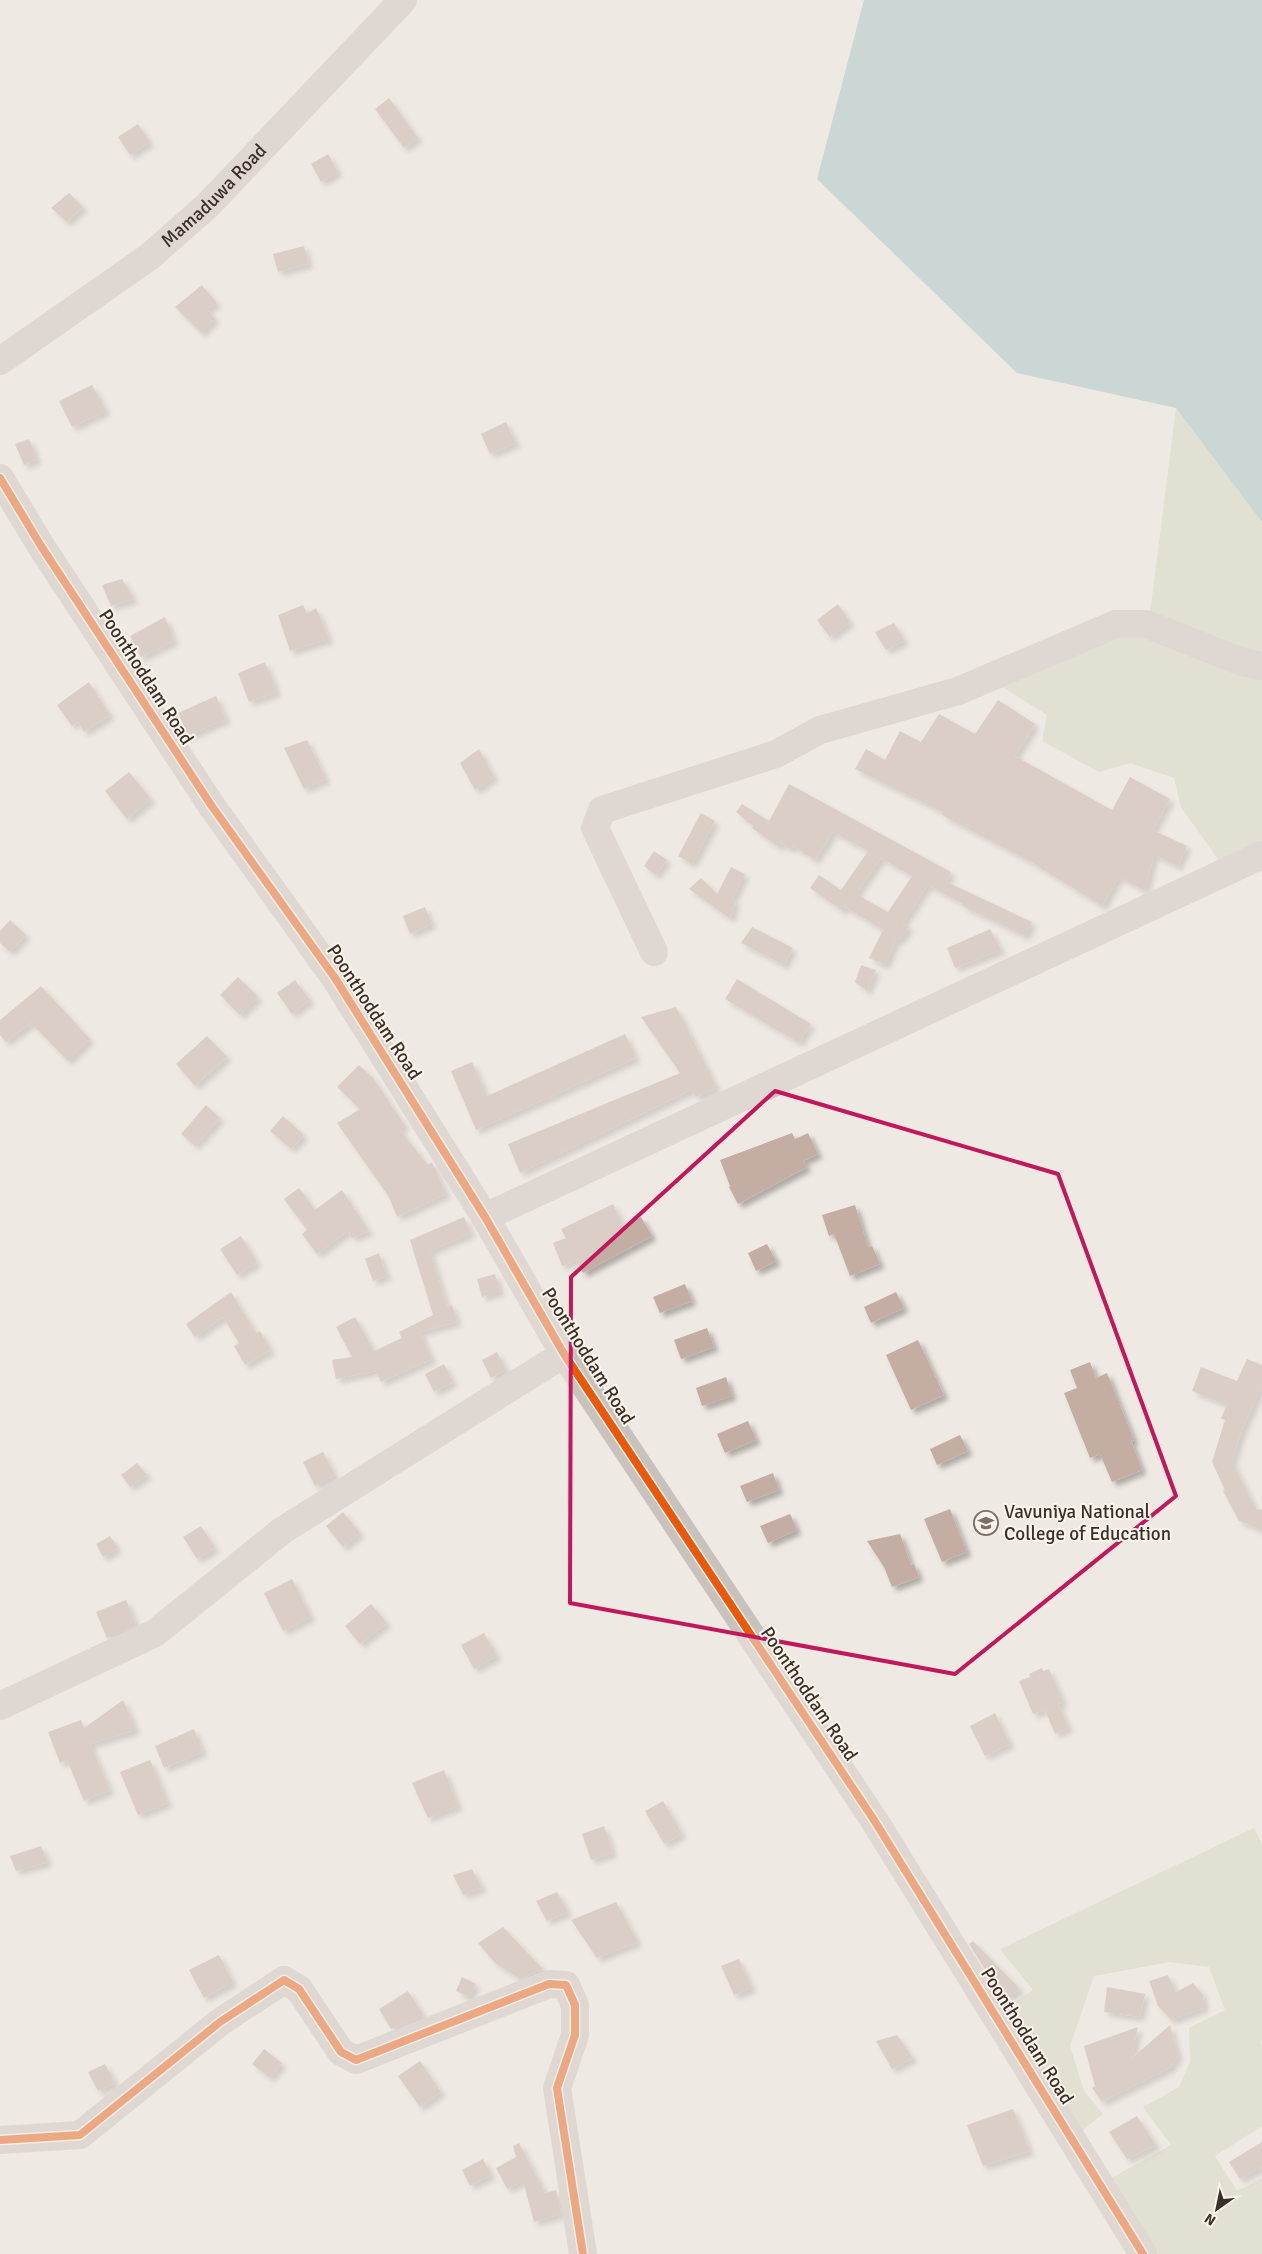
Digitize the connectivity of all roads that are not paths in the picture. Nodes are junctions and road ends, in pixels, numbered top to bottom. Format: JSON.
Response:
{"nodes":[{"id":1,"x":403,"y":0,"type":"edge"},
{"id":2,"x":0,"y":361,"type":"edge"},
{"id":3,"x":0,"y":478,"type":"edge"},
{"id":4,"x":1262,"y":666,"type":"edge"},
{"id":5,"x":1262,"y":855,"type":"edge"},
{"id":6,"x":654,"y":952,"type":"dead end"},
{"id":7,"x":485,"y":1217,"type":"junction"},
{"id":8,"x":564,"y":1354,"type":"junction"},
{"id":9,"x":0,"y":1706,"type":"edge"},
{"id":10,"x":0,"y":2140,"type":"edge"},
{"id":11,"x":584,"y":2254,"type":"edge"},
{"id":12,"x":1143,"y":2254,"type":"edge"}],
"edges":[{"from":1,"to":2,"type":"street","name":"Mamaduwa Road"},
{"from":3,"to":7,"type":"street","name":"Poonthoddam Road"},
{"from":4,"to":6,"type":"street"},
{"from":5,"to":7,"type":"street"},
{"from":7,"to":8,"type":"street","name":"Poonthoddam Road"},
{"from":8,"to":9,"type":"street"},
{"from":8,"to":12,"type":"street","name":"Poonthoddam Road"},
{"from":10,"to":11,"type":"street"}]}
